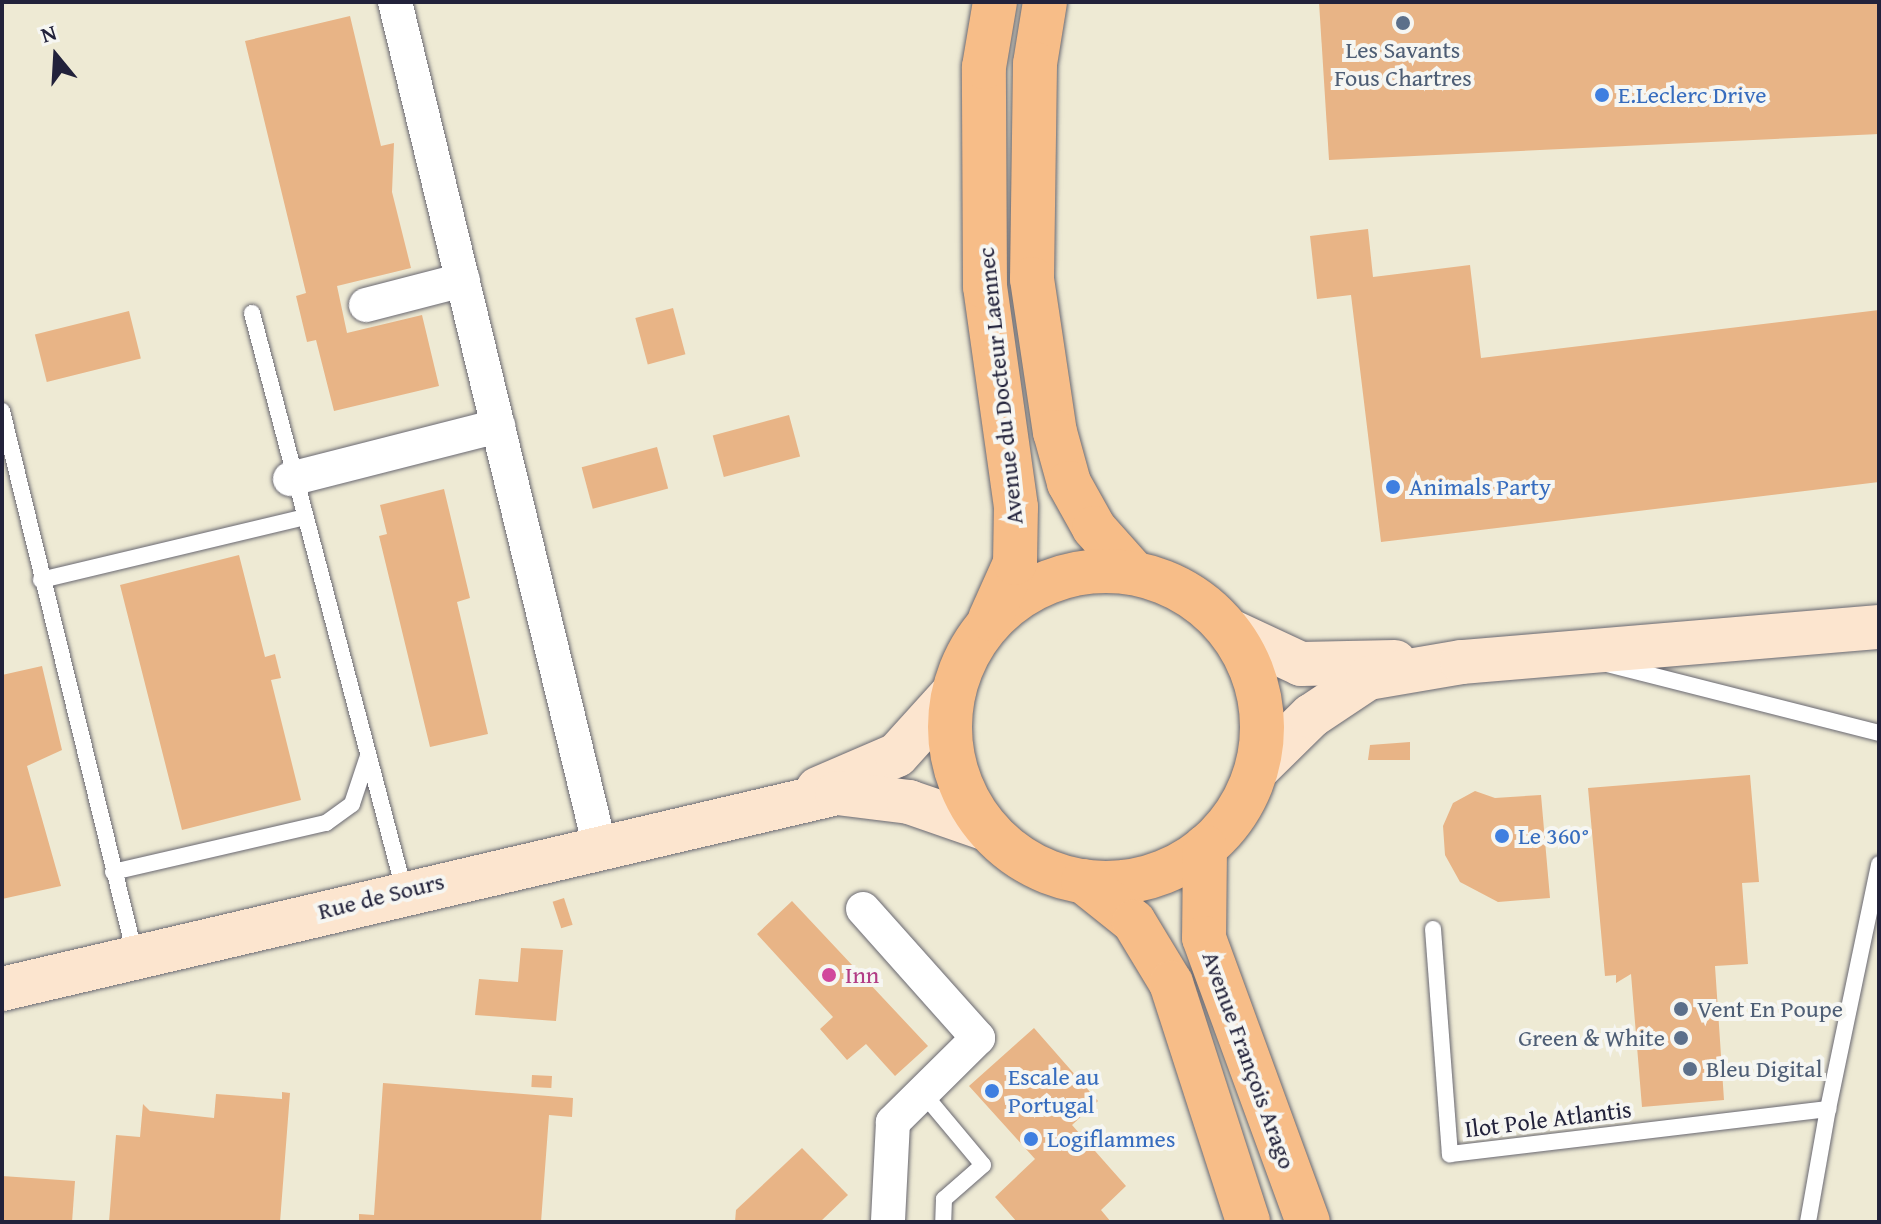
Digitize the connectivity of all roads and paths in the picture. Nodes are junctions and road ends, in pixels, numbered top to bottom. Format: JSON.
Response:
{"nodes":[{"id":1,"x":395,"y":2,"type":"edge"},
{"id":2,"x":995,"y":2,"type":"edge"},
{"id":3,"x":1045,"y":2,"type":"edge"},
{"id":4,"x":463,"y":280,"type":"junction"},
{"id":5,"x":366,"y":305,"type":"dead end"},
{"id":6,"x":252,"y":313,"type":"dead end"},
{"id":7,"x":2,"y":411,"type":"edge"},
{"id":8,"x":498,"y":426,"type":"junction"},
{"id":9,"x":290,"y":479,"type":"junction"},
{"id":10,"x":301,"y":518,"type":"junction"},
{"id":11,"x":1134,"y":573,"type":"junction"},
{"id":12,"x":41,"y":580,"type":"junction"},
{"id":13,"x":990,"y":622,"type":"junction"},
{"id":14,"x":1879,"y":627,"type":"edge"},
{"id":15,"x":1230,"y":631,"type":"junction"},
{"id":16,"x":1563,"y":653,"type":"junction"},
{"id":17,"x":1462,"y":662,"type":"junction"},
{"id":18,"x":953,"y":693,"type":"junction"},
{"id":19,"x":1879,"y":733,"type":"edge"},
{"id":20,"x":367,"y":759,"type":"junction"},
{"id":21,"x":1257,"y":769,"type":"junction"},
{"id":22,"x":762,"y":806,"type":"junction"},
{"id":23,"x":987,"y":829,"type":"junction"},
{"id":24,"x":599,"y":843,"type":"junction"},
{"id":25,"x":1205,"y":847,"type":"junction"},
{"id":26,"x":1879,"y":864,"type":"edge"},
{"id":27,"x":113,"y":872,"type":"junction"},
{"id":28,"x":1083,"y":881,"type":"junction"},
{"id":29,"x":404,"y":890,"type":"junction"},
{"id":30,"x":863,"y":909,"type":"dead end"},
{"id":31,"x":1433,"y":929,"type":"dead end"},
{"id":32,"x":135,"y":955,"type":"junction"},
{"id":33,"x":2,"y":989,"type":"edge"},
{"id":34,"x":922,"y":1092,"type":"junction"},
{"id":35,"x":1828,"y":1109,"type":"junction"},
{"id":36,"x":895,"y":1218,"type":"edge"},
{"id":37,"x":943,"y":1222,"type":"edge"},
{"id":38,"x":1248,"y":1222,"type":"edge"},
{"id":39,"x":1308,"y":1222,"type":"edge"},
{"id":40,"x":1808,"y":1222,"type":"edge"}],
"edges":[{"from":1,"to":4,"type":"street"},
{"from":2,"to":13,"type":"main road","name":"Avenue du Docteur Laennec"},
{"from":3,"to":11,"type":"main road","name":"Avenue du Docteur Laennec"},
{"from":4,"to":5,"type":"street"},
{"from":4,"to":8,"type":"street"},
{"from":6,"to":9,"type":"lane"},
{"from":7,"to":12,"type":"lane"},
{"from":8,"to":9,"type":"street"},
{"from":8,"to":24,"type":"street"},
{"from":9,"to":10,"type":"lane"},
{"from":10,"to":12,"type":"lane"},
{"from":10,"to":20,"type":"lane"},
{"from":11,"to":13,"type":"main road"},
{"from":11,"to":15,"type":"main road"},
{"from":12,"to":27,"type":"lane"},
{"from":13,"to":18,"type":"main road","name":"Avenue du Docteur Laennec"},
{"from":14,"to":16,"type":"main road"},
{"from":15,"to":17,"type":"main road"},
{"from":15,"to":21,"type":"main road"},
{"from":16,"to":17,"type":"main road"},
{"from":16,"to":19,"type":"lane"},
{"from":17,"to":21,"type":"main road"},
{"from":18,"to":22,"type":"main road"},
{"from":18,"to":23,"type":"main road"},
{"from":20,"to":27,"type":"lane"},
{"from":20,"to":29,"type":"lane"},
{"from":21,"to":25,"type":"main road"},
{"from":22,"to":23,"type":"main road"},
{"from":22,"to":24,"type":"main road","name":"Rue de Sours"},
{"from":23,"to":28,"type":"main road"},
{"from":24,"to":29,"type":"main road","name":"Rue de Sours"},
{"from":25,"to":28,"type":"main road"},
{"from":25,"to":39,"type":"main road","name":"Avenue François Arago"},
{"from":26,"to":35,"type":"lane"},
{"from":27,"to":32,"type":"lane"},
{"from":28,"to":38,"type":"main road","name":"Avenue François Arago"},
{"from":29,"to":32,"type":"main road","name":"Rue de Sours"},
{"from":30,"to":34,"type":"street"},
{"from":31,"to":35,"type":"lane","name":"Ilot Pole Atlantis"},
{"from":32,"to":33,"type":"main road","name":"Rue de Sours"},
{"from":34,"to":36,"type":"street"},
{"from":34,"to":37,"type":"lane"},
{"from":35,"to":40,"type":"lane"}]}
